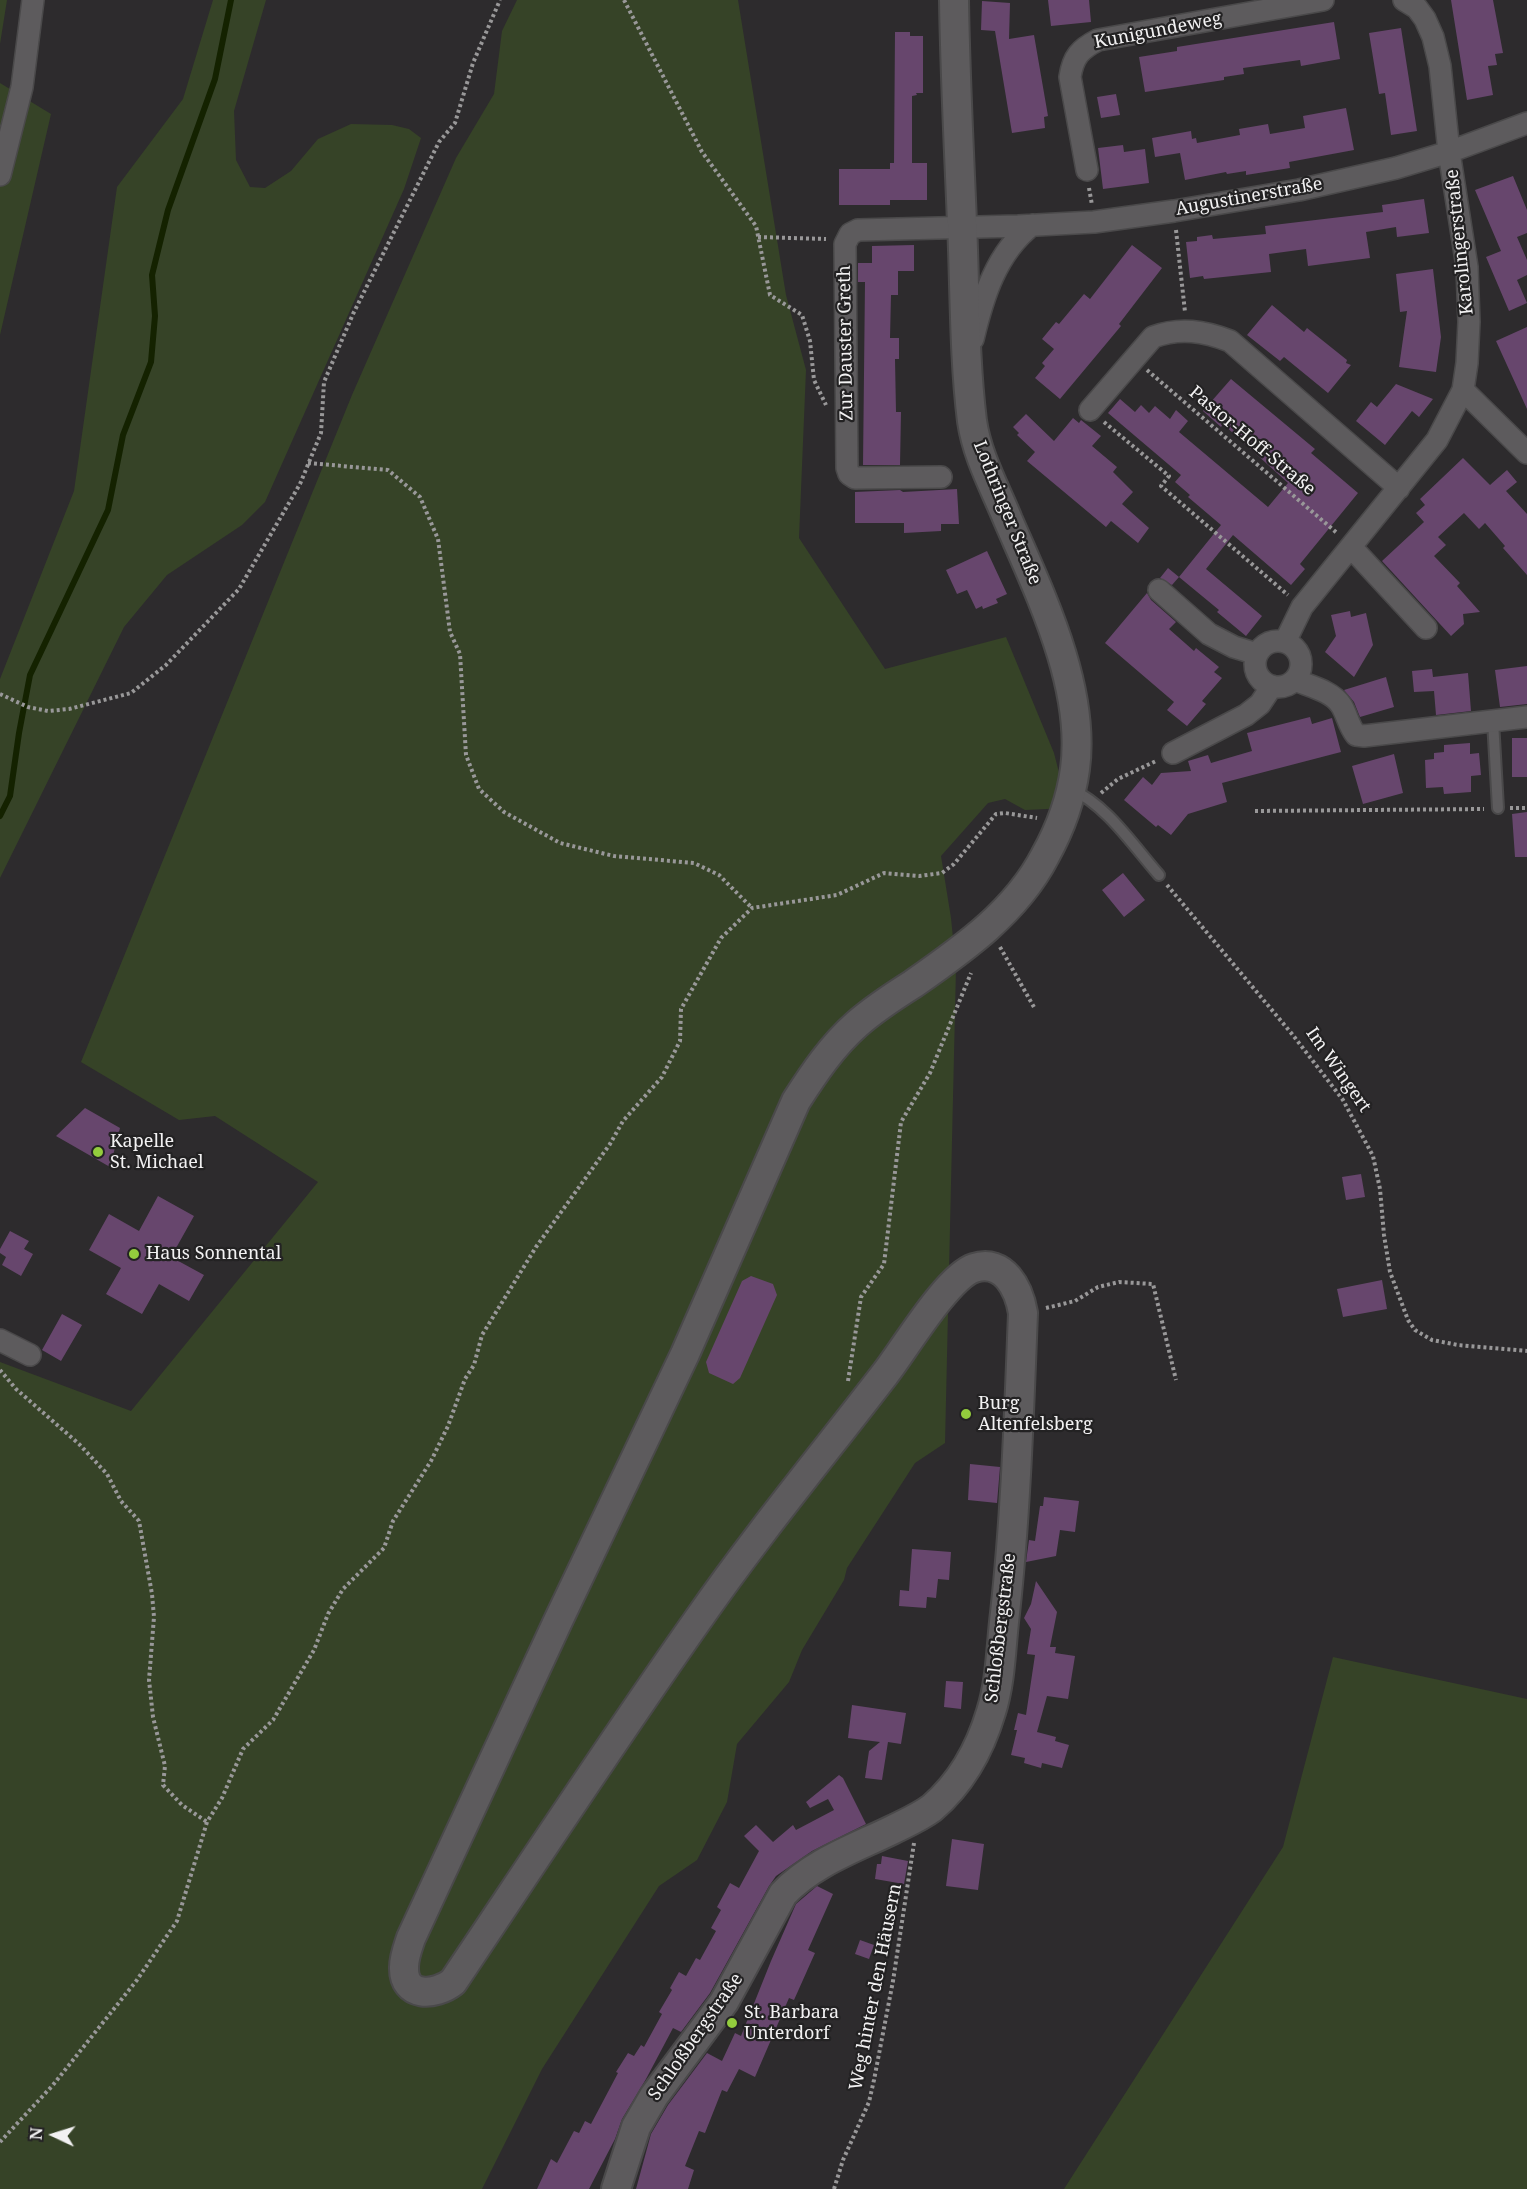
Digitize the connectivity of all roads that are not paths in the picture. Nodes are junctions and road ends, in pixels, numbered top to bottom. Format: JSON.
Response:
{"nodes":[{"id":1,"x":33,"y":0,"type":"edge"},
{"id":2,"x":954,"y":0,"type":"edge"},
{"id":3,"x":1323,"y":0,"type":"edge"},
{"id":4,"x":1414,"y":3,"type":"edge"},
{"id":5,"x":1527,"y":123,"type":"edge"},
{"id":6,"x":1449,"y":152,"type":"junction"},
{"id":7,"x":1087,"y":170,"type":"road end"},
{"id":8,"x":0,"y":175,"type":"edge"},
{"id":9,"x":1032,"y":225,"type":"junction"},
{"id":10,"x":962,"y":226,"type":"junction"},
{"id":11,"x":967,"y":364,"type":"junction"},
{"id":12,"x":1463,"y":390,"type":"junction"},
{"id":13,"x":1090,"y":410,"type":"road end"},
{"id":14,"x":1527,"y":453,"type":"edge"},
{"id":15,"x":940,"y":477,"type":"dead end"},
{"id":16,"x":1399,"y":488,"type":"junction"},
{"id":17,"x":1352,"y":547,"type":"junction"},
{"id":18,"x":1159,"y":590,"type":"dead end"},
{"id":19,"x":1426,"y":628,"type":"dead end"},
{"id":20,"x":1285,"y":642,"type":"junction"},
{"id":21,"x":1257,"y":654,"type":"junction"},
{"id":22,"x":1295,"y":680,"type":"junction"},
{"id":23,"x":1272,"y":686,"type":"junction"},
{"id":24,"x":1527,"y":717,"type":"edge"},
{"id":25,"x":1493,"y":722,"type":"junction"},
{"id":26,"x":1173,"y":753,"type":"road end"},
{"id":27,"x":1081,"y":795,"type":"junction"},
{"id":28,"x":1498,"y":808,"type":"road end"},
{"id":29,"x":1159,"y":875,"type":"road end"},
{"id":30,"x":1022,"y":1305,"type":"joint"},
{"id":31,"x":0,"y":1340,"type":"edge"},
{"id":32,"x":30,"y":1355,"type":"dead end"},
{"id":33,"x":616,"y":2189,"type":"edge"}],
"edges":[{"from":1,"to":8,"type":"street"},
{"from":2,"to":10,"type":"street","name":"Lothringer Straße"},
{"from":3,"to":7,"type":"street","name":"Kunigundeweg"},
{"from":4,"to":6,"type":"street"},
{"from":5,"to":6,"type":"street","name":"Augustinerstraße"},
{"from":6,"to":9,"type":"street","name":"Augustinerstraße"},
{"from":6,"to":12,"type":"street","name":"Karolingerstraße"},
{"from":9,"to":10,"type":"street","name":"Augustinerstraße"},
{"from":9,"to":11,"type":"street"},
{"from":10,"to":11,"type":"street","name":"Lothringer Straße"},
{"from":10,"to":15,"type":"street","name":"Zur Dauster Greth"},
{"from":11,"to":27,"type":"street","name":"Lothringer Straße"},
{"from":12,"to":14,"type":"street"},
{"from":12,"to":16,"type":"street","name":"Karolingerstraße"},
{"from":13,"to":16,"type":"street"},
{"from":16,"to":17,"type":"street","name":"Karolingerstraße"},
{"from":17,"to":19,"type":"street"},
{"from":17,"to":20,"type":"street","name":"Karolingerstraße"},
{"from":18,"to":21,"type":"street"},
{"from":20,"to":21,"type":"street"},
{"from":20,"to":22,"type":"street"},
{"from":21,"to":23,"type":"street"},
{"from":22,"to":23,"type":"street"},
{"from":22,"to":25,"type":"street"},
{"from":23,"to":26,"type":"street"},
{"from":24,"to":25,"type":"street"},
{"from":25,"to":28,"type":"lane"},
{"from":27,"to":29,"type":"lane"},
{"from":27,"to":30,"type":"street","name":"Lothringer Straße"},
{"from":30,"to":33,"type":"street","name":"Schloßbergstraße"},
{"from":31,"to":32,"type":"street"}]}
